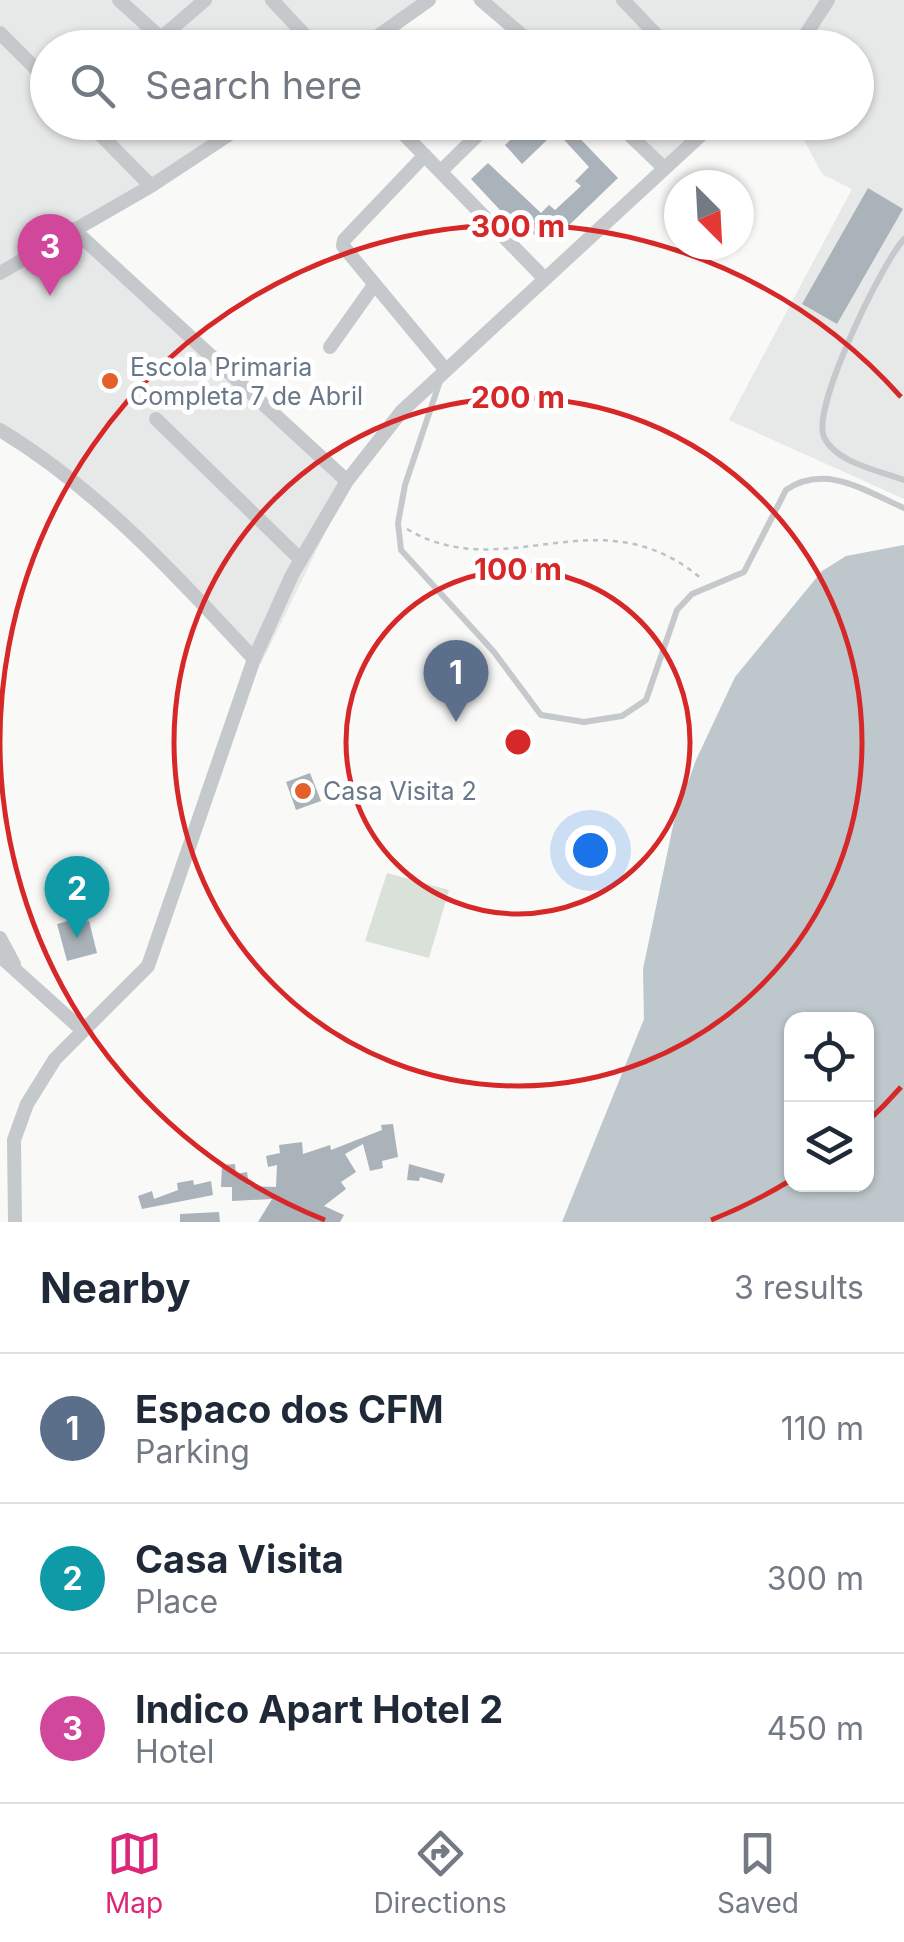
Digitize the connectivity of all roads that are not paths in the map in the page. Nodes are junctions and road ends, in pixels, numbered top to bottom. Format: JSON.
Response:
{"nodes":[{"id":1,"x":119,"y":0,"type":"edge"},
{"id":2,"x":205,"y":0,"type":"edge"},
{"id":3,"x":272,"y":0,"type":"edge"},
{"id":4,"x":430,"y":0,"type":"edge"},
{"id":5,"x":482,"y":0,"type":"edge"},
{"id":6,"x":623,"y":0,"type":"edge"},
{"id":7,"x":828,"y":0,"type":"edge"},
{"id":8,"x":152,"y":30,"type":"edge"},
{"id":9,"x":170,"y":30,"type":"edge"},
{"id":10,"x":300,"y":30,"type":"edge"},
{"id":11,"x":386,"y":30,"type":"edge"},
{"id":12,"x":516,"y":30,"type":"edge"},
{"id":13,"x":652,"y":30,"type":"edge"},
{"id":14,"x":808,"y":30,"type":"edge"},
{"id":15,"x":0,"y":33,"type":"edge"},
{"id":16,"x":30,"y":63,"type":"edge"},
{"id":17,"x":106,"y":140,"type":"edge"},
{"id":18,"x":221,"y":140,"type":"edge"},
{"id":19,"x":410,"y":140,"type":"edge"},
{"id":20,"x":473,"y":140,"type":"edge"},
{"id":21,"x":635,"y":140,"type":"edge"},
{"id":22,"x":695,"y":140,"type":"edge"},
{"id":23,"x":425,"y":155,"type":"junction"},
{"id":24,"x":664,"y":167,"type":"junction"},
{"id":25,"x":441,"y":171,"type":"junction"},
{"id":26,"x":151,"y":186,"type":"junction"},
{"id":27,"x":73,"y":229,"type":"junction"},
{"id":28,"x":904,"y":239,"type":"edge"},
{"id":29,"x":3,"y":263,"type":"edge"},
{"id":30,"x":544,"y":278,"type":"junction"},
{"id":31,"x":374,"y":284,"type":"junction"},
{"id":32,"x":330,"y":348,"type":"dead end"},
{"id":33,"x":445,"y":369,"type":"junction"},
{"id":34,"x":156,"y":418,"type":"dead end"},
{"id":35,"x":0,"y":430,"type":"edge"},
{"id":36,"x":904,"y":480,"type":"edge"},
{"id":37,"x":347,"y":481,"type":"junction"},
{"id":38,"x":904,"y":508,"type":"edge"},
{"id":39,"x":300,"y":558,"type":"junction"},
{"id":40,"x":254,"y":659,"type":"junction"},
{"id":41,"x":0,"y":938,"type":"edge"},
{"id":42,"x":0,"y":956,"type":"edge"},
{"id":43,"x":19,"y":973,"type":"junction"},
{"id":44,"x":81,"y":1030,"type":"junction"},
{"id":45,"x":16,"y":1222,"type":"edge"}],
"edges":[{"from":1,"to":8,"type":"street"},
{"from":2,"to":9,"type":"street"},
{"from":3,"to":10,"type":"street"},
{"from":4,"to":11,"type":"street"},
{"from":5,"to":12,"type":"street"},
{"from":6,"to":13,"type":"street"},
{"from":7,"to":14,"type":"street"},
{"from":15,"to":16,"type":"street"},
{"from":17,"to":26,"type":"street"},
{"from":18,"to":26,"type":"street"},
{"from":19,"to":23,"type":"street"},
{"from":20,"to":25,"type":"street"},
{"from":21,"to":24,"type":"street"},
{"from":22,"to":24,"type":"street"},
{"from":23,"to":25,"type":"street"},
{"from":23,"to":31,"type":"street"},
{"from":24,"to":30,"type":"street"},
{"from":25,"to":30,"type":"street"},
{"from":26,"to":27,"type":"street"},
{"from":27,"to":29,"type":"street"},
{"from":27,"to":37,"type":"street"},
{"from":28,"to":36,"type":"lane"},
{"from":30,"to":33,"type":"street"},
{"from":31,"to":32,"type":"street"},
{"from":31,"to":33,"type":"street"},
{"from":33,"to":37,"type":"street"},
{"from":33,"to":38,"type":"lane"},
{"from":34,"to":39,"type":"street"},
{"from":35,"to":40,"type":"street"},
{"from":37,"to":39,"type":"street"},
{"from":39,"to":40,"type":"street"},
{"from":40,"to":44,"type":"street"},
{"from":41,"to":43,"type":"street"},
{"from":42,"to":43,"type":"street"},
{"from":43,"to":44,"type":"street"},
{"from":44,"to":45,"type":"street"}]}
